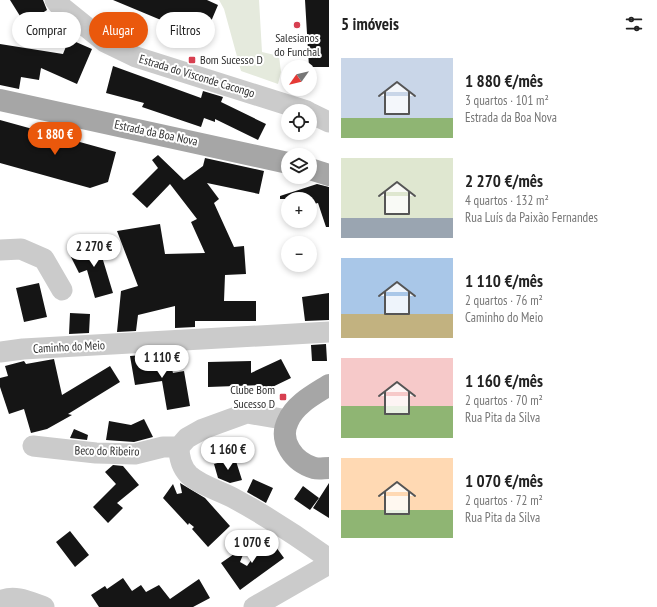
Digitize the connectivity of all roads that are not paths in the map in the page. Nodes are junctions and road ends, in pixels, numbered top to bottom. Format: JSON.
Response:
{"nodes":[{"id":1,"x":55,"y":0,"type":"edge"},
{"id":2,"x":0,"y":100,"type":"edge"},
{"id":3,"x":285,"y":104,"type":"edge"},
{"id":4,"x":317,"y":116,"type":"edge"},
{"id":5,"x":329,"y":122,"type":"edge"},
{"id":6,"x":281,"y":161,"type":"edge"},
{"id":7,"x":317,"y":171,"type":"edge"},
{"id":8,"x":329,"y":175,"type":"edge"},
{"id":9,"x":0,"y":250,"type":"edge"},
{"id":10,"x":62,"y":290,"type":"dead end"},
{"id":11,"x":329,"y":332,"type":"edge"},
{"id":12,"x":0,"y":352,"type":"edge"},
{"id":13,"x":329,"y":385,"type":"edge"},
{"id":14,"x":288,"y":420,"type":"junction"},
{"id":15,"x":33,"y":446,"type":"dead end"},
{"id":16,"x":179,"y":447,"type":"junction"},
{"id":17,"x":329,"y":468,"type":"edge"},
{"id":18,"x":329,"y":559,"type":"edge"},
{"id":19,"x":329,"y":564,"type":"edge"},
{"id":20,"x":0,"y":601,"type":"edge"},
{"id":21,"x":44,"y":607,"type":"edge"},
{"id":22,"x":254,"y":607,"type":"edge"}],
"edges":[{"from":1,"to":3,"type":"street","name":"Estrada do Visconde Cacongo"},
{"from":2,"to":6,"type":"main road","name":"Estrada da Boa Nova"},
{"from":4,"to":5,"type":"street"},
{"from":7,"to":8,"type":"main road"},
{"from":9,"to":10,"type":"street"},
{"from":11,"to":12,"type":"street","name":"Caminho do Meio"},
{"from":13,"to":14,"type":"main road"},
{"from":14,"to":16,"type":"street"},
{"from":14,"to":17,"type":"main road"},
{"from":15,"to":16,"type":"street","name":"Beco do Ribeiro"},
{"from":16,"to":18,"type":"street"},
{"from":19,"to":22,"type":"street"},
{"from":20,"to":21,"type":"street"}]}
